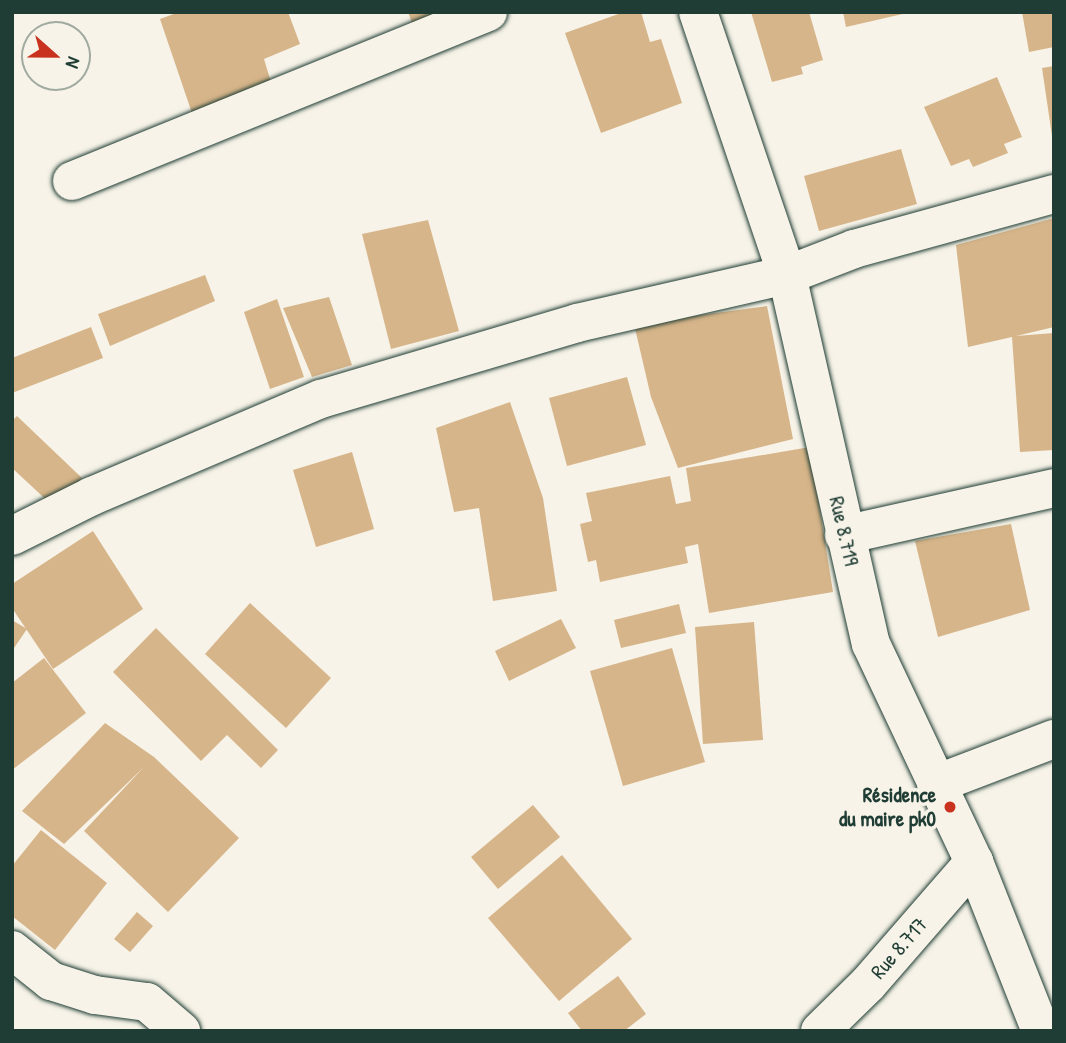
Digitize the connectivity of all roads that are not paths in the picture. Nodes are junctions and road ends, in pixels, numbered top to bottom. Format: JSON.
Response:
{"nodes":[{"id":1,"x":488,"y":12,"type":"edge"},
{"id":2,"x":698,"y":12,"type":"edge"},
{"id":3,"x":72,"y":181,"type":"dead end"},
{"id":4,"x":1054,"y":194,"type":"edge"},
{"id":5,"x":787,"y":275,"type":"junction"},
{"id":6,"x":1054,"y":488,"type":"edge"},
{"id":7,"x":844,"y":535,"type":"junction"},
{"id":8,"x":12,"y":536,"type":"edge"},
{"id":9,"x":1054,"y":739,"type":"edge"},
{"id":10,"x":936,"y":784,"type":"junction"},
{"id":11,"x":974,"y":862,"type":"junction"},
{"id":12,"x":12,"y":950,"type":"edge"},
{"id":13,"x":181,"y":1031,"type":"edge"},
{"id":14,"x":821,"y":1031,"type":"edge"},
{"id":15,"x":1041,"y":1031,"type":"edge"}],
"edges":[{"from":1,"to":3,"type":"street"},
{"from":2,"to":5,"type":"street","name":"Rue 8.719"},
{"from":4,"to":5,"type":"street"},
{"from":5,"to":7,"type":"street","name":"Rue 8.719"},
{"from":5,"to":8,"type":"street"},
{"from":6,"to":7,"type":"street"},
{"from":7,"to":10,"type":"street","name":"Rue 8.719"},
{"from":9,"to":10,"type":"street"},
{"from":10,"to":11,"type":"street","name":"Rue 8.719"},
{"from":11,"to":14,"type":"street","name":"Rue 8.717"},
{"from":11,"to":15,"type":"street","name":"Rue 8.719"},
{"from":12,"to":13,"type":"street"}]}
